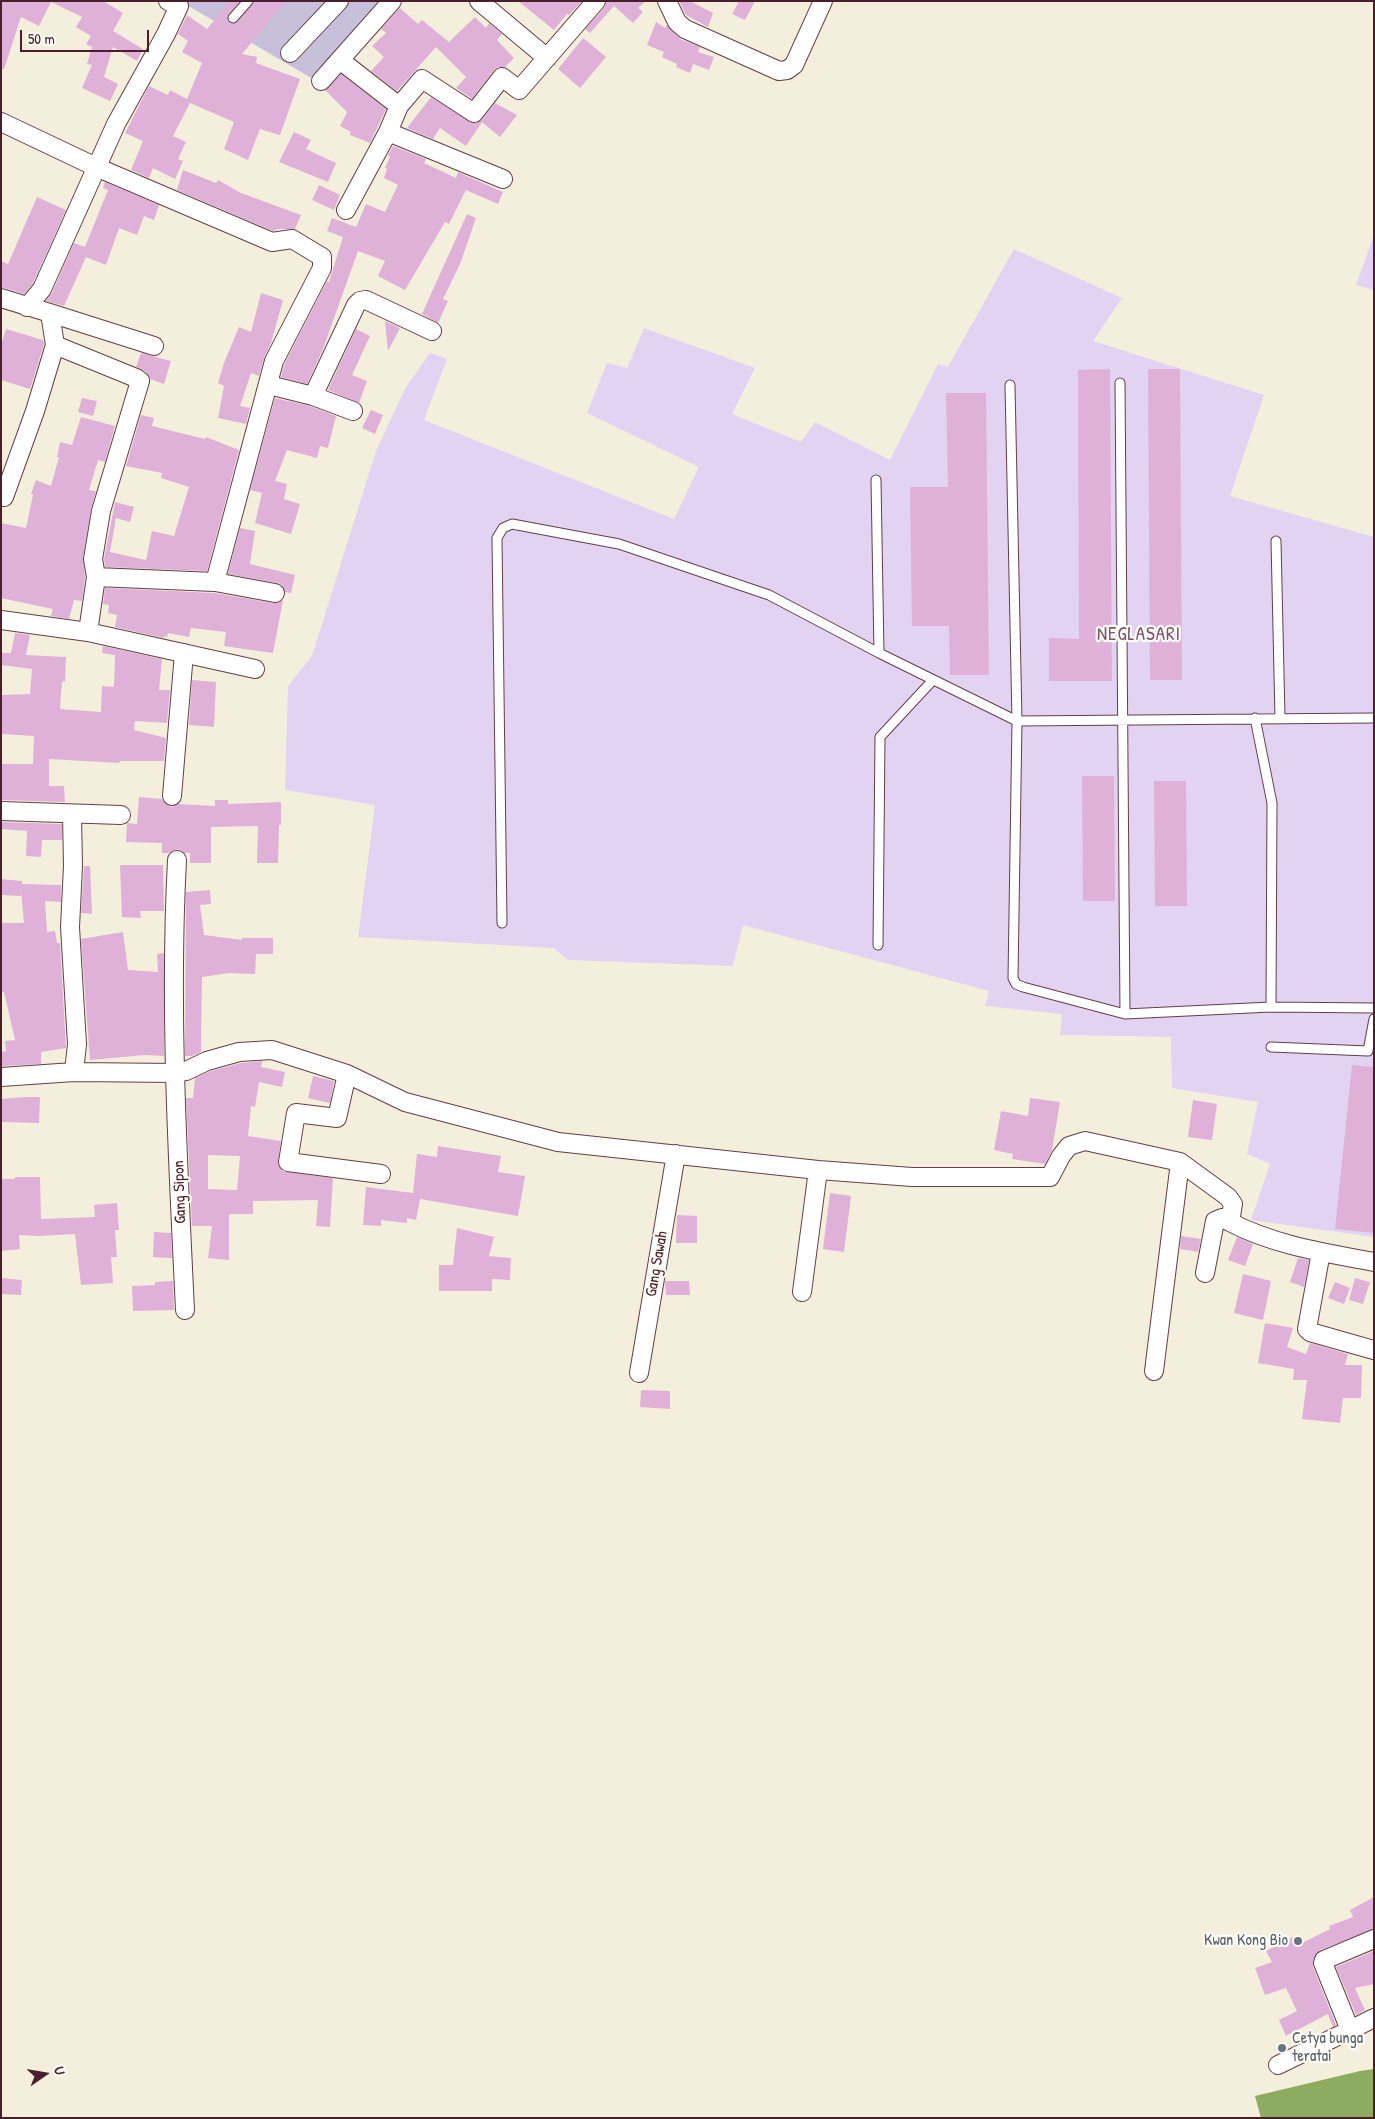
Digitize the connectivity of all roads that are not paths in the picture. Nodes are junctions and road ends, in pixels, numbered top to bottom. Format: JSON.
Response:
{"nodes":[{"id":1,"x":168,"y":1,"type":"edge"},
{"id":2,"x":248,"y":1,"type":"edge"},
{"id":3,"x":339,"y":1,"type":"edge"},
{"id":4,"x":392,"y":1,"type":"edge"},
{"id":5,"x":479,"y":1,"type":"edge"},
{"id":6,"x":596,"y":1,"type":"edge"},
{"id":7,"x":667,"y":1,"type":"edge"},
{"id":8,"x":823,"y":1,"type":"edge"},
{"id":9,"x":232,"y":18,"type":"dead end"},
{"id":10,"x":290,"y":53,"type":"dead end"},
{"id":11,"x":547,"y":58,"type":"junction"},
{"id":12,"x":341,"y":61,"type":"junction"},
{"id":13,"x":321,"y":81,"type":"dead end"},
{"id":14,"x":398,"y":106,"type":"junction"},
{"id":15,"x":1,"y":122,"type":"edge"},
{"id":16,"x":388,"y":132,"type":"junction"},
{"id":17,"x":96,"y":167,"type":"junction"},
{"id":18,"x":503,"y":179,"type":"dead end"},
{"id":19,"x":346,"y":210,"type":"dead end"},
{"id":20,"x":1,"y":298,"type":"edge"},
{"id":21,"x":27,"y":307,"type":"junction"},
{"id":22,"x":50,"y":314,"type":"junction"},
{"id":23,"x":432,"y":331,"type":"dead end"},
{"id":24,"x":55,"y":345,"type":"junction"},
{"id":25,"x":154,"y":346,"type":"dead end"},
{"id":26,"x":1120,"y":383,"type":"dead end"},
{"id":27,"x":269,"y":385,"type":"junction"},
{"id":28,"x":1010,"y":385,"type":"dead end"},
{"id":29,"x":313,"y":396,"type":"junction"},
{"id":30,"x":352,"y":411,"type":"dead end"},
{"id":31,"x":876,"y":480,"type":"dead end"},
{"id":32,"x":4,"y":497,"type":"dead end"},
{"id":33,"x":1276,"y":541,"type":"dead end"},
{"id":34,"x":96,"y":577,"type":"junction"},
{"id":35,"x":215,"y":582,"type":"junction"},
{"id":36,"x":275,"y":593,"type":"dead end"},
{"id":37,"x":1,"y":620,"type":"edge"},
{"id":38,"x":88,"y":632,"type":"junction"},
{"id":39,"x":184,"y":653,"type":"junction"},
{"id":40,"x":879,"y":653,"type":"junction"},
{"id":41,"x":255,"y":669,"type":"dead end"},
{"id":42,"x":933,"y":680,"type":"junction"},
{"id":43,"x":1256,"y":718,"type":"junction"},
{"id":44,"x":1280,"y":718,"type":"junction"},
{"id":45,"x":1374,"y":718,"type":"edge"},
{"id":46,"x":1123,"y":719,"type":"junction"},
{"id":47,"x":1017,"y":721,"type":"junction"},
{"id":48,"x":172,"y":796,"type":"dead end"},
{"id":49,"x":1,"y":811,"type":"edge"},
{"id":50,"x":72,"y":814,"type":"junction"},
{"id":51,"x":121,"y":815,"type":"dead end"},
{"id":52,"x":177,"y":860,"type":"dead end"},
{"id":53,"x":502,"y":923,"type":"dead end"},
{"id":54,"x":878,"y":945,"type":"dead end"},
{"id":55,"x":1271,"y":1007,"type":"junction"},
{"id":56,"x":1374,"y":1008,"type":"edge"},
{"id":57,"x":1125,"y":1014,"type":"junction"},
{"id":58,"x":1374,"y":1019,"type":"edge"},
{"id":59,"x":1271,"y":1047,"type":"dead end"},
{"id":60,"x":74,"y":1072,"type":"junction"},
{"id":61,"x":176,"y":1073,"type":"junction"},
{"id":62,"x":347,"y":1074,"type":"junction"},
{"id":63,"x":1,"y":1077,"type":"edge"},
{"id":64,"x":676,"y":1154,"type":"junction"},
{"id":65,"x":1180,"y":1162,"type":"junction"},
{"id":66,"x":818,"y":1170,"type":"junction"},
{"id":67,"x":381,"y":1174,"type":"dead end"},
{"id":68,"x":1230,"y":1222,"type":"junction"},
{"id":69,"x":1321,"y":1252,"type":"junction"},
{"id":70,"x":1374,"y":1262,"type":"edge"},
{"id":71,"x":1206,"y":1273,"type":"dead end"},
{"id":72,"x":802,"y":1292,"type":"dead end"},
{"id":73,"x":185,"y":1310,"type":"dead end"},
{"id":74,"x":1374,"y":1350,"type":"edge"},
{"id":75,"x":1154,"y":1371,"type":"dead end"},
{"id":76,"x":638,"y":1373,"type":"dead end"},
{"id":77,"x":1374,"y":1939,"type":"edge"},
{"id":78,"x":1374,"y":2018,"type":"edge"},
{"id":79,"x":1350,"y":2030,"type":"junction"},
{"id":80,"x":1278,"y":2065,"type":"dead end"}],
"edges":[{"from":1,"to":17,"type":"street"},
{"from":2,"to":9,"type":"lane"},
{"from":3,"to":10,"type":"street"},
{"from":4,"to":12,"type":"street"},
{"from":5,"to":11,"type":"street"},
{"from":6,"to":11,"type":"street"},
{"from":7,"to":8,"type":"street"},
{"from":11,"to":14,"type":"street"},
{"from":12,"to":13,"type":"street"},
{"from":12,"to":14,"type":"street"},
{"from":14,"to":16,"type":"street"},
{"from":15,"to":17,"type":"street"},
{"from":16,"to":18,"type":"street"},
{"from":16,"to":19,"type":"street"},
{"from":17,"to":21,"type":"street"},
{"from":17,"to":27,"type":"street"},
{"from":20,"to":21,"type":"street"},
{"from":21,"to":22,"type":"street"},
{"from":22,"to":24,"type":"street"},
{"from":22,"to":25,"type":"street"},
{"from":23,"to":29,"type":"street"},
{"from":24,"to":32,"type":"street"},
{"from":24,"to":34,"type":"street"},
{"from":26,"to":46,"type":"lane"},
{"from":27,"to":29,"type":"street"},
{"from":27,"to":35,"type":"street"},
{"from":28,"to":47,"type":"lane"},
{"from":29,"to":30,"type":"street"},
{"from":31,"to":40,"type":"lane"},
{"from":33,"to":44,"type":"lane"},
{"from":34,"to":35,"type":"street"},
{"from":34,"to":38,"type":"street"},
{"from":35,"to":36,"type":"street"},
{"from":37,"to":38,"type":"street"},
{"from":38,"to":39,"type":"street"},
{"from":39,"to":41,"type":"street"},
{"from":39,"to":48,"type":"street"},
{"from":40,"to":42,"type":"lane"},
{"from":40,"to":53,"type":"lane"},
{"from":42,"to":47,"type":"lane"},
{"from":42,"to":54,"type":"lane"},
{"from":43,"to":44,"type":"lane"},
{"from":43,"to":46,"type":"lane"},
{"from":43,"to":55,"type":"lane"},
{"from":44,"to":45,"type":"lane"},
{"from":46,"to":47,"type":"lane"},
{"from":46,"to":57,"type":"lane"},
{"from":47,"to":57,"type":"lane"},
{"from":49,"to":50,"type":"street"},
{"from":50,"to":51,"type":"street"},
{"from":50,"to":60,"type":"street"},
{"from":52,"to":61,"type":"street","name":"Gang Sipon"},
{"from":55,"to":56,"type":"lane"},
{"from":55,"to":57,"type":"lane"},
{"from":58,"to":59,"type":"lane"},
{"from":60,"to":61,"type":"street"},
{"from":60,"to":63,"type":"street"},
{"from":61,"to":62,"type":"street"},
{"from":61,"to":73,"type":"street","name":"Gang Sipon"},
{"from":62,"to":64,"type":"street"},
{"from":62,"to":67,"type":"street"},
{"from":64,"to":66,"type":"street"},
{"from":64,"to":76,"type":"street","name":"Gang Sawah"},
{"from":65,"to":66,"type":"street"},
{"from":65,"to":68,"type":"street"},
{"from":65,"to":75,"type":"street"},
{"from":66,"to":72,"type":"street"},
{"from":68,"to":69,"type":"street"},
{"from":68,"to":71,"type":"street"},
{"from":69,"to":70,"type":"street"},
{"from":69,"to":74,"type":"street"},
{"from":77,"to":79,"type":"street"},
{"from":78,"to":79,"type":"street"},
{"from":79,"to":80,"type":"street"}]}
